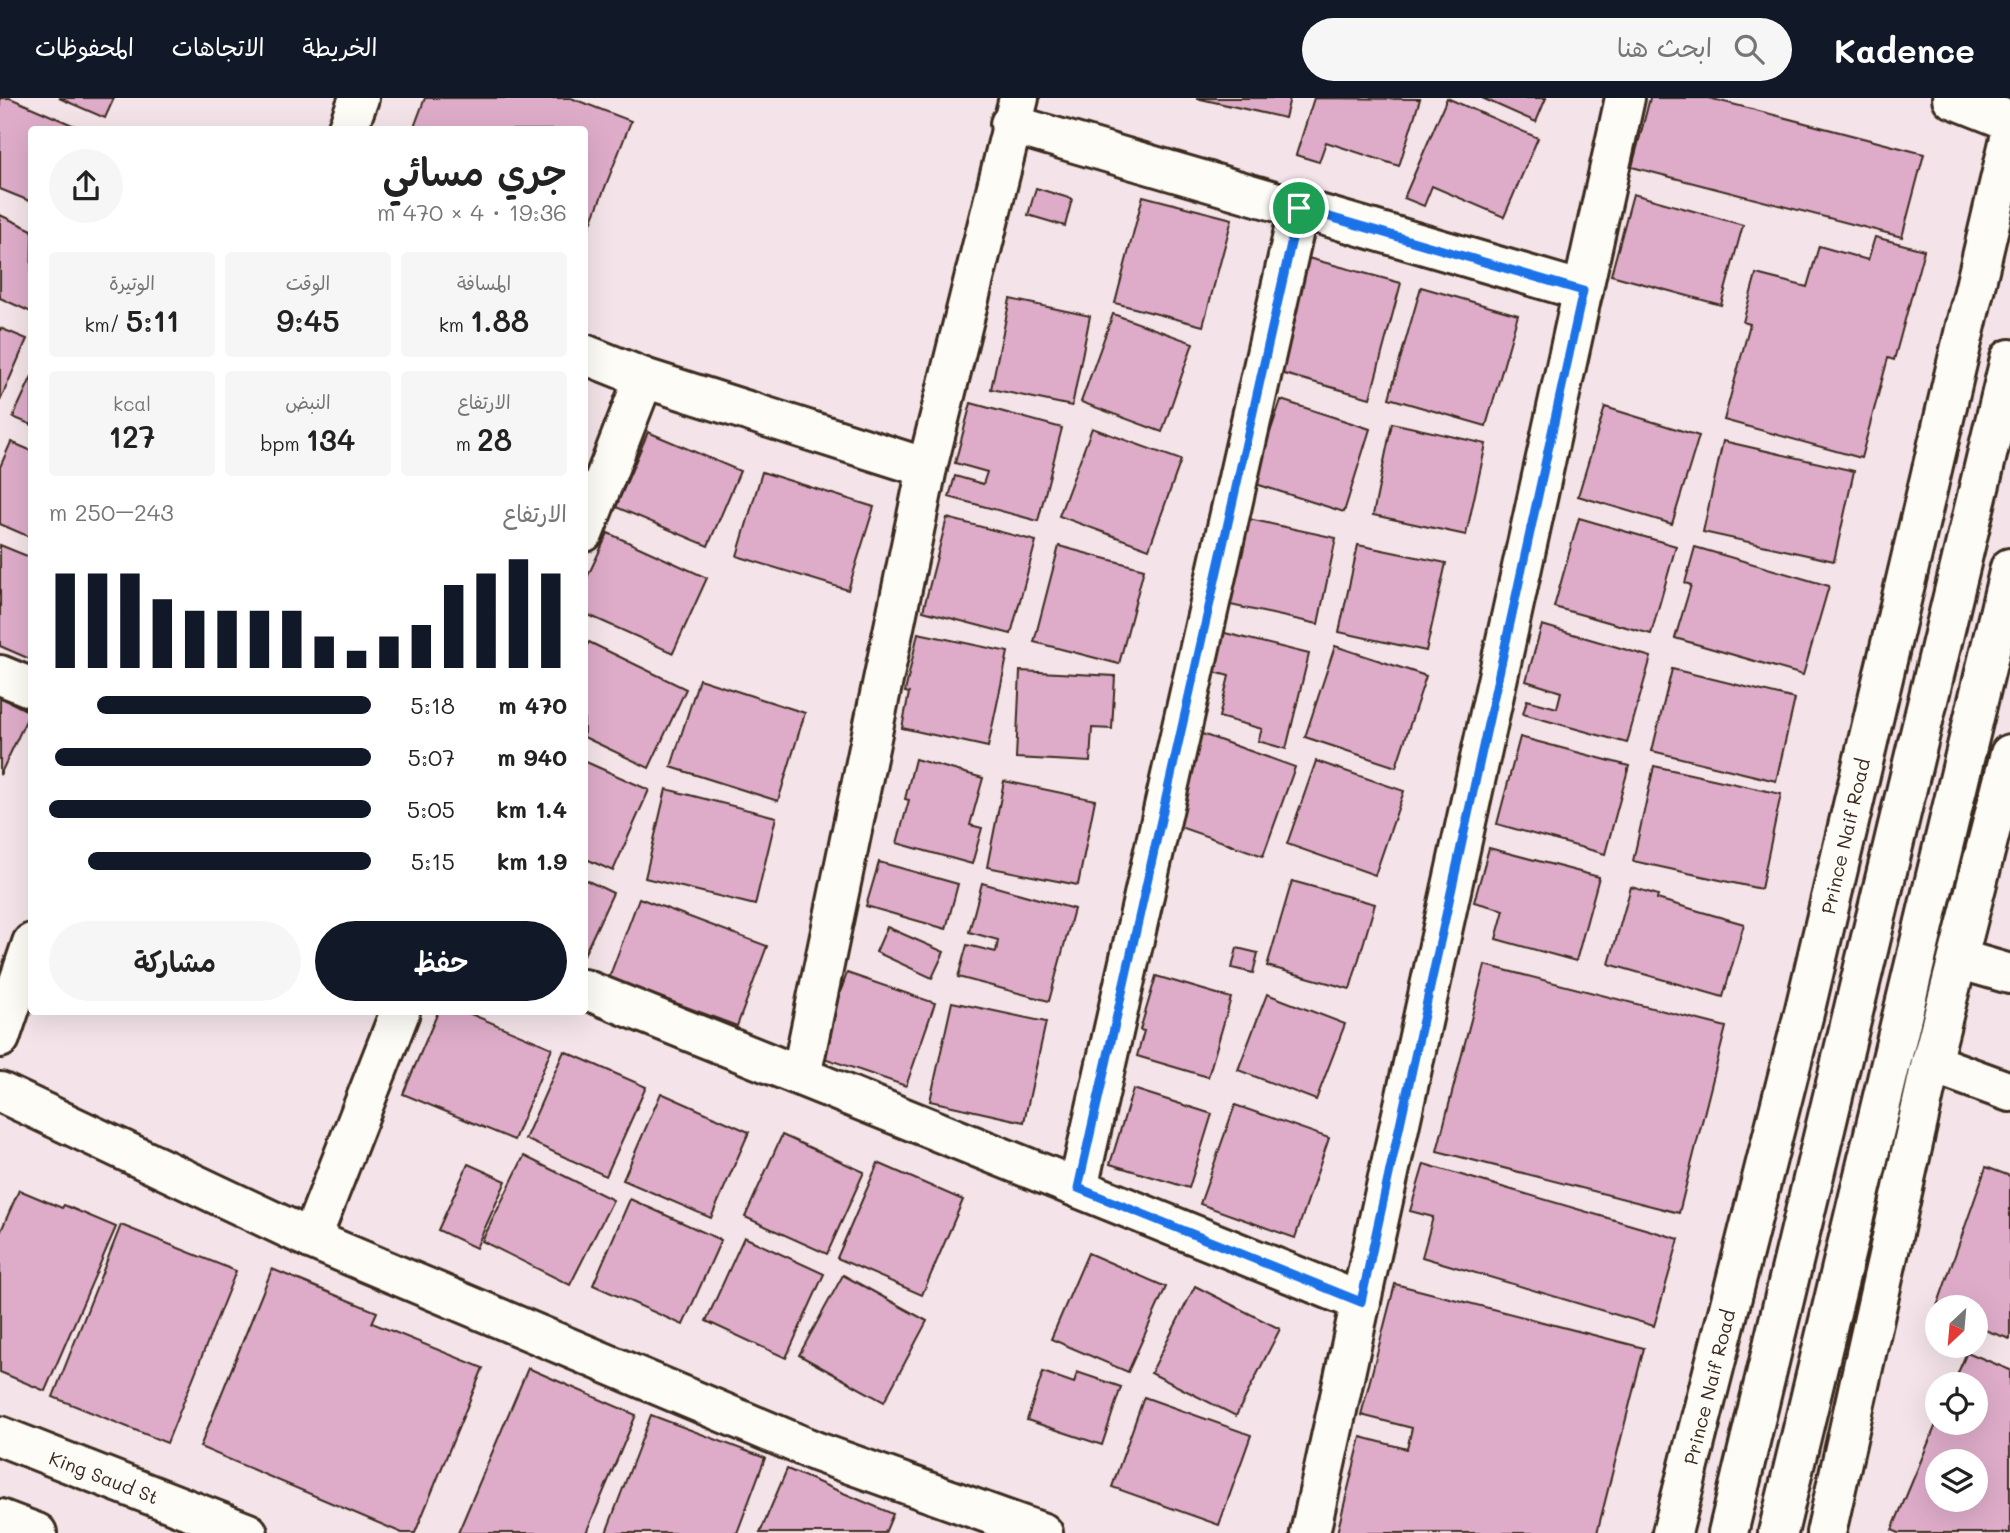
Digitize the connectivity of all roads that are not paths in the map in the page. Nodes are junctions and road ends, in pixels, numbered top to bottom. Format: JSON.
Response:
{"nodes":[{"id":1,"x":359,"y":98,"type":"edge"},
{"id":2,"x":1625,"y":98,"type":"edge"},
{"id":3,"x":1952,"y":98,"type":"edge"},
{"id":4,"x":1014,"y":111,"type":"edge"},
{"id":5,"x":2010,"y":121,"type":"edge"},
{"id":6,"x":348,"y":126,"type":"edge"},
{"id":7,"x":2010,"y":138,"type":"edge"},
{"id":8,"x":1299,"y":208,"type":"junction"},
{"id":9,"x":1583,"y":291,"type":"junction"},
{"id":10,"x":588,"y":356,"type":"edge"},
{"id":11,"x":2010,"y":359,"type":"edge"},
{"id":12,"x":644,"y":378,"type":"junction"},
{"id":13,"x":927,"y":468,"type":"junction"},
{"id":14,"x":588,"y":522,"type":"edge"},
{"id":15,"x":2010,"y":568,"type":"edge"},
{"id":16,"x":0,"y":674,"type":"edge"},
{"id":17,"x":28,"y":686,"type":"edge"},
{"id":18,"x":2010,"y":754,"type":"edge"},
{"id":19,"x":2001,"y":827,"type":"edge"},
{"id":20,"x":28,"y":955,"type":"edge"},
{"id":21,"x":1958,"y":959,"type":"junction"},
{"id":22,"x":2010,"y":974,"type":"edge"},
{"id":23,"x":588,"y":991,"type":"edge"},
{"id":24,"x":399,"y":1015,"type":"edge"},
{"id":25,"x":0,"y":1038,"type":"edge"},
{"id":26,"x":1931,"y":1063,"type":"junction"},
{"id":27,"x":801,"y":1076,"type":"junction"},
{"id":28,"x":0,"y":1092,"type":"edge"},
{"id":29,"x":2010,"y":1092,"type":"edge"},
{"id":30,"x":1078,"y":1188,"type":"junction"},
{"id":31,"x":311,"y":1239,"type":"junction"},
{"id":32,"x":1361,"y":1302,"type":"junction"},
{"id":33,"x":0,"y":1436,"type":"edge"},
{"id":34,"x":0,"y":1519,"type":"edge"},
{"id":35,"x":37,"y":1533,"type":"edge"},
{"id":36,"x":248,"y":1533,"type":"edge"},
{"id":37,"x":1042,"y":1533,"type":"edge"},
{"id":38,"x":1310,"y":1533,"type":"edge"},
{"id":39,"x":1672,"y":1533,"type":"edge"},
{"id":40,"x":1728,"y":1533,"type":"edge"},
{"id":41,"x":1777,"y":1533,"type":"edge"},
{"id":42,"x":1826,"y":1533,"type":"edge"}],
"edges":[{"from":1,"to":6,"type":"street"},
{"from":2,"to":9,"type":"street"},
{"from":3,"to":5,"type":"street"},
{"from":4,"to":8,"type":"street"},
{"from":4,"to":13,"type":"street"},
{"from":7,"to":39,"type":"street","name":"Prince Naif Road"},
{"from":8,"to":9,"type":"street"},
{"from":8,"to":30,"type":"street"},
{"from":9,"to":32,"type":"street"},
{"from":10,"to":12,"type":"street"},
{"from":11,"to":40,"type":"street"},
{"from":12,"to":13,"type":"street"},
{"from":12,"to":14,"type":"street"},
{"from":13,"to":27,"type":"street"},
{"from":15,"to":41,"type":"street"},
{"from":16,"to":17,"type":"street"},
{"from":18,"to":19,"type":"street"},
{"from":19,"to":21,"type":"street"},
{"from":20,"to":25,"type":"street"},
{"from":21,"to":22,"type":"street"},
{"from":21,"to":26,"type":"street"},
{"from":23,"to":27,"type":"street"},
{"from":24,"to":31,"type":"street"},
{"from":26,"to":29,"type":"street"},
{"from":26,"to":42,"type":"street"},
{"from":27,"to":30,"type":"street"},
{"from":28,"to":31,"type":"street"},
{"from":30,"to":32,"type":"street"},
{"from":31,"to":37,"type":"street"},
{"from":32,"to":38,"type":"street"},
{"from":33,"to":36,"type":"street","name":"King Saud St"},
{"from":34,"to":35,"type":"street"}]}
